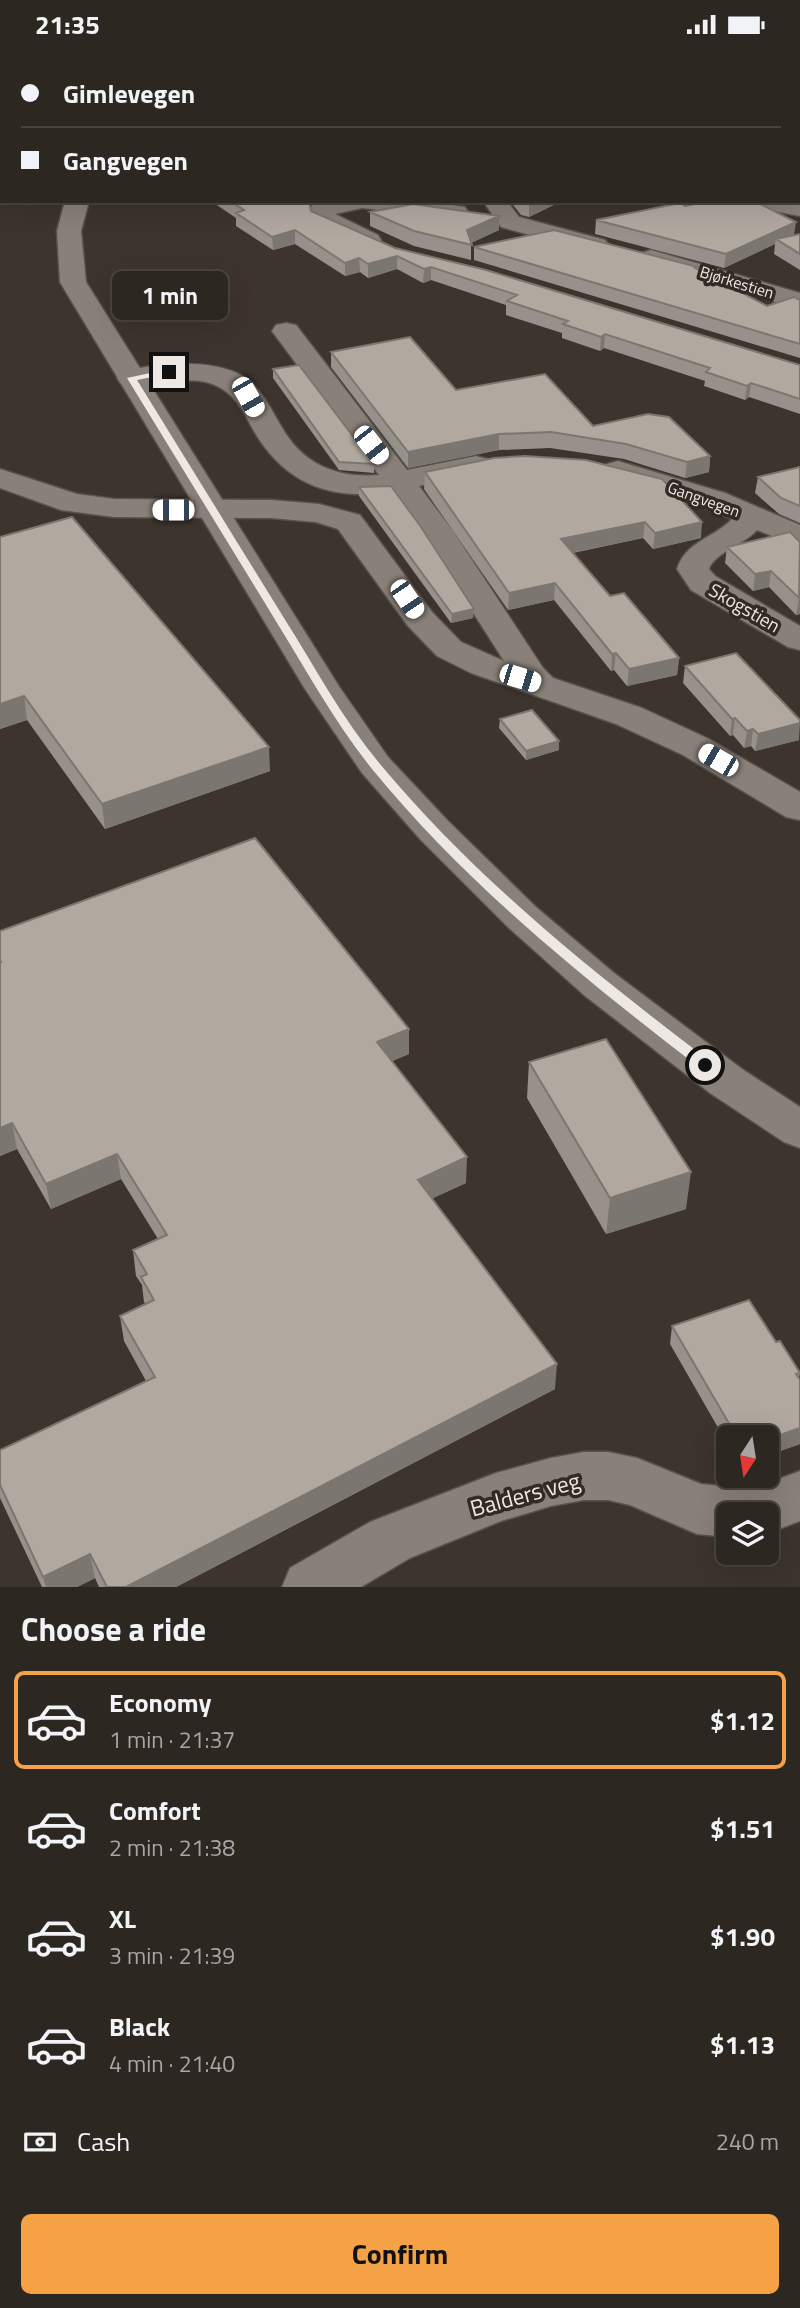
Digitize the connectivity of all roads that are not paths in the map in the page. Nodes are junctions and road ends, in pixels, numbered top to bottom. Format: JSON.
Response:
{"nodes":[{"id":1,"x":77,"y":203,"type":"edge"},
{"id":2,"x":351,"y":203,"type":"edge"},
{"id":3,"x":379,"y":203,"type":"edge"},
{"id":4,"x":496,"y":203,"type":"edge"},
{"id":5,"x":766,"y":203,"type":"edge"},
{"id":6,"x":800,"y":209,"type":"edge"},
{"id":7,"x":510,"y":222,"type":"junction"},
{"id":8,"x":395,"y":250,"type":"edge"},
{"id":9,"x":800,"y":301,"type":"edge"},
{"id":10,"x":286,"y":331,"type":"dead end"},
{"id":11,"x":131,"y":378,"type":"junction"},
{"id":12,"x":502,"y":461,"type":"edge"},
{"id":13,"x":593,"y":464,"type":"edge"},
{"id":14,"x":0,"y":478,"type":"edge"},
{"id":15,"x":399,"y":482,"type":"junction"},
{"id":16,"x":215,"y":510,"type":"junction"},
{"id":17,"x":752,"y":517,"type":"junction"},
{"id":18,"x":800,"y":537,"type":"edge"},
{"id":19,"x":800,"y":640,"type":"edge"},
{"id":20,"x":539,"y":683,"type":"junction"},
{"id":21,"x":800,"y":808,"type":"edge"},
{"id":22,"x":800,"y":1130,"type":"edge"},
{"id":23,"x":800,"y":1496,"type":"edge"},
{"id":24,"x":779,"y":1504,"type":"edge"},
{"id":25,"x":716,"y":1511,"type":"edge"},
{"id":26,"x":310,"y":1587,"type":"edge"}],
"edges":[{"from":1,"to":11,"type":"street"},
{"from":2,"to":8,"type":"street","name":"Bjørkestien"},
{"from":3,"to":7,"type":"street","name":"Bjørkestien"},
{"from":4,"to":7,"type":"street"},
{"from":5,"to":6,"type":"street"},
{"from":7,"to":9,"type":"street","name":"Bjørkestien"},
{"from":10,"to":15,"type":"street"},
{"from":11,"to":15,"type":"street"},
{"from":11,"to":16,"type":"street"},
{"from":12,"to":15,"type":"street"},
{"from":13,"to":17,"type":"street","name":"Gangvegen"},
{"from":14,"to":16,"type":"street"},
{"from":15,"to":20,"type":"street"},
{"from":16,"to":20,"type":"street"},
{"from":16,"to":22,"type":"street"},
{"from":17,"to":18,"type":"street","name":"Gangvegen"},
{"from":17,"to":19,"type":"street","name":"Skogstien"},
{"from":20,"to":21,"type":"street"},
{"from":23,"to":24,"type":"street","name":"Balders veg"},
{"from":25,"to":26,"type":"street","name":"Balders veg"}]}
